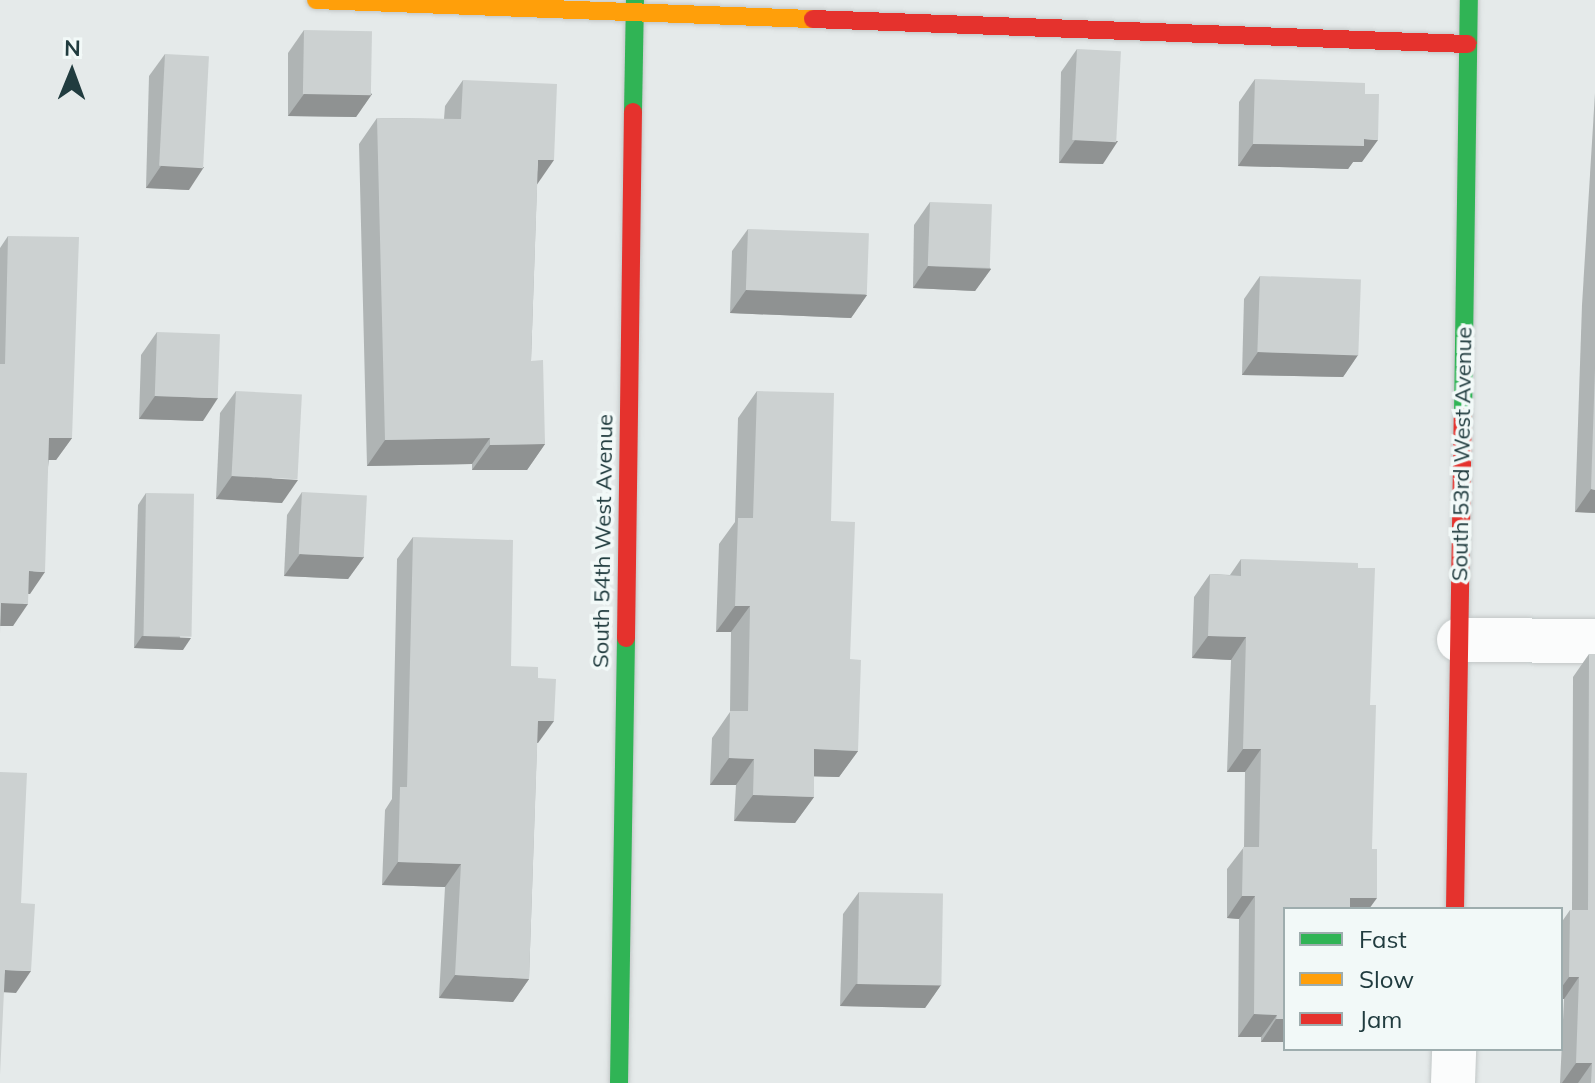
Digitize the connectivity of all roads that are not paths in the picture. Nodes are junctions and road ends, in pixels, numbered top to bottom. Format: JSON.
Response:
{"nodes":[{"id":1,"x":316,"y":0,"type":"edge"},
{"id":2,"x":1469,"y":0,"type":"edge"},
{"id":3,"x":635,"y":5,"type":"edge"},
{"id":4,"x":1468,"y":44,"type":"junction"},
{"id":5,"x":1459,"y":640,"type":"junction"},
{"id":6,"x":1595,"y":641,"type":"edge"},
{"id":7,"x":1455,"y":907,"type":"edge"},
{"id":8,"x":1454,"y":1051,"type":"edge"},
{"id":9,"x":619,"y":1083,"type":"edge"},
{"id":10,"x":1453,"y":1083,"type":"edge"}],
"edges":[{"from":1,"to":3,"type":"street"},
{"from":2,"to":4,"type":"street","name":"South 53rd West Avenue"},
{"from":3,"to":4,"type":"street"},
{"from":3,"to":9,"type":"street","name":"South 54th West Avenue"},
{"from":4,"to":5,"type":"street","name":"South 53rd West Avenue"},
{"from":5,"to":6,"type":"street"},
{"from":5,"to":7,"type":"street","name":"South 53rd West Avenue"},
{"from":8,"to":10,"type":"street"}]}
